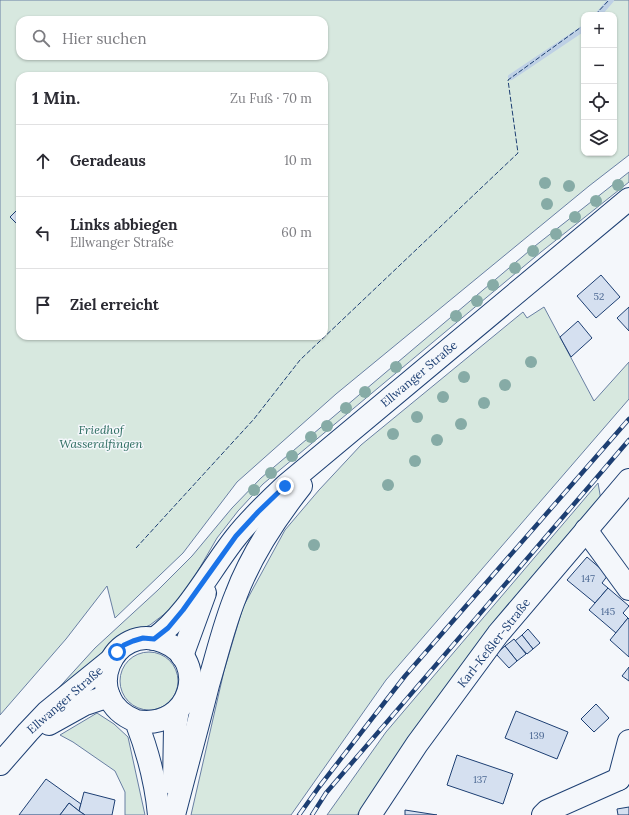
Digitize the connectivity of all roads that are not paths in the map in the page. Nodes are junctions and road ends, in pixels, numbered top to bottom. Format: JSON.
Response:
{"nodes":[{"id":1,"x":629,"y":199,"type":"edge"},
{"id":2,"x":349,"y":433,"type":"junction"},
{"id":3,"x":629,"y":480,"type":"edge"},
{"id":4,"x":586,"y":530,"type":"junction"},
{"id":5,"x":220,"y":559,"type":"junction"},
{"id":6,"x":629,"y":589,"type":"edge"},
{"id":7,"x":154,"y":639,"type":"junction"},
{"id":8,"x":182,"y":656,"type":"junction"},
{"id":9,"x":111,"y":660,"type":"junction"},
{"id":10,"x":109,"y":696,"type":"junction"},
{"id":11,"x":178,"y":710,"type":"junction"},
{"id":12,"x":136,"y":721,"type":"junction"},
{"id":13,"x":629,"y":741,"type":"edge"},
{"id":14,"x":2,"y":762,"type":"edge"},
{"id":15,"x":624,"y":779,"type":"edge"},
{"id":16,"x":159,"y":815,"type":"edge"},
{"id":17,"x":173,"y":815,"type":"edge"},
{"id":18,"x":370,"y":815,"type":"edge"},
{"id":19,"x":543,"y":815,"type":"edge"}],
"edges":[{"from":1,"to":2,"type":"main road","name":"Ellwanger Straße"},
{"from":2,"to":5,"type":"main road","name":"Ellwanger Straße"},
{"from":2,"to":17,"type":"main road"},
{"from":3,"to":4,"type":"main road","name":"Karl-Keßler-Straße"},
{"from":4,"to":6,"type":"main road"},
{"from":4,"to":18,"type":"main road","name":"Karl-Keßler-Straße"},
{"from":5,"to":7,"type":"main road","name":"Ellwanger Straße"},
{"from":5,"to":8,"type":"main road","name":"Ellwanger Straße"},
{"from":7,"to":8,"type":"main road"},
{"from":7,"to":9,"type":"main road"},
{"from":8,"to":11,"type":"main road"},
{"from":9,"to":10,"type":"main road"},
{"from":9,"to":14,"type":"main road","name":"Ellwanger Straße"},
{"from":10,"to":12,"type":"main road"},
{"from":10,"to":14,"type":"main road","name":"Ellwanger Straße"},
{"from":11,"to":12,"type":"main road"},
{"from":11,"to":17,"type":"main road"},
{"from":12,"to":16,"type":"main road"},
{"from":13,"to":15,"type":"main road"},
{"from":15,"to":19,"type":"main road"}]}
